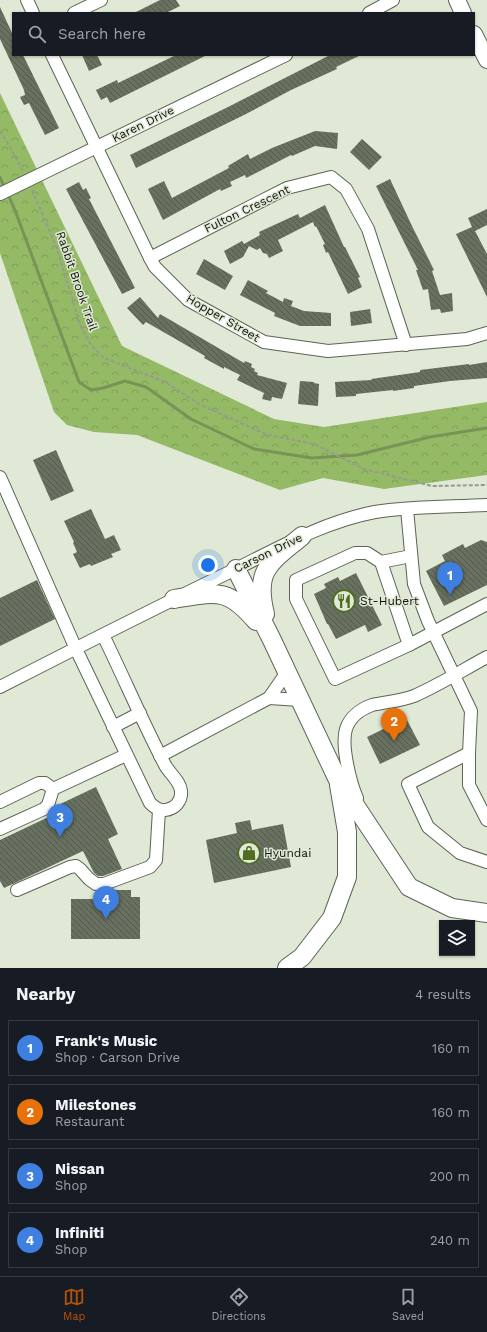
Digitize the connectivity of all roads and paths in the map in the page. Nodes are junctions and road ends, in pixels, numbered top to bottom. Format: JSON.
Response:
{"nodes":[{"id":1,"x":27,"y":0,"type":"edge"},
{"id":2,"x":101,"y":0,"type":"edge"},
{"id":3,"x":393,"y":0,"type":"edge"},
{"id":4,"x":457,"y":0,"type":"edge"},
{"id":5,"x":32,"y":12,"type":"edge"},
{"id":6,"x":76,"y":12,"type":"edge"},
{"id":7,"x":371,"y":12,"type":"edge"},
{"id":8,"x":463,"y":12,"type":"edge"},
{"id":9,"x":475,"y":36,"type":"edge"},
{"id":10,"x":52,"y":56,"type":"edge"},
{"id":11,"x":284,"y":56,"type":"edge"},
{"id":12,"x":487,"y":60,"type":"edge"},
{"id":13,"x":0,"y":131,"type":"edge"},
{"id":14,"x":97,"y":147,"type":"junction"},
{"id":15,"x":28,"y":180,"type":"junction"},
{"id":16,"x":0,"y":194,"type":"edge"},
{"id":17,"x":150,"y":258,"type":"junction"},
{"id":18,"x":487,"y":333,"type":"edge"},
{"id":19,"x":406,"y":345,"type":"junction"},
{"id":20,"x":0,"y":477,"type":"edge"},
{"id":21,"x":487,"y":485,"type":"edge"},
{"id":22,"x":487,"y":505,"type":"edge"},
{"id":23,"x":407,"y":509,"type":"junction"},
{"id":24,"x":302,"y":536,"type":"junction"},
{"id":25,"x":411,"y":556,"type":"junction"},
{"id":26,"x":381,"y":562,"type":"junction"},
{"id":27,"x":236,"y":569,"type":"junction"},
{"id":28,"x":174,"y":599,"type":"junction"},
{"id":29,"x":487,"y":604,"type":"edge"},
{"id":30,"x":433,"y":632,"type":"junction"},
{"id":31,"x":103,"y":635,"type":"junction"},
{"id":32,"x":271,"y":638,"type":"junction"},
{"id":33,"x":409,"y":645,"type":"junction"},
{"id":34,"x":76,"y":648,"type":"junction"},
{"id":35,"x":487,"y":657,"type":"edge"},
{"id":36,"x":287,"y":672,"type":"junction"},
{"id":37,"x":454,"y":674,"type":"junction"},
{"id":38,"x":0,"y":687,"type":"edge"},
{"id":39,"x":269,"y":698,"type":"junction"},
{"id":40,"x":300,"y":700,"type":"junction"},
{"id":41,"x":140,"y":713,"type":"junction"},
{"id":42,"x":113,"y":727,"type":"junction"},
{"id":43,"x":469,"y":753,"type":"junction"},
{"id":44,"x":126,"y":755,"type":"junction"},
{"id":45,"x":160,"y":756,"type":"junction"},
{"id":46,"x":338,"y":778,"type":"junction"},
{"id":47,"x":53,"y":790,"type":"junction"},
{"id":48,"x":0,"y":802,"type":"edge"},
{"id":49,"x":159,"y":810,"type":"junction"},
{"id":50,"x":365,"y":820,"type":"junction"},
{"id":51,"x":487,"y":820,"type":"edge"},
{"id":52,"x":0,"y":829,"type":"edge"},
{"id":53,"x":487,"y":862,"type":"edge"},
{"id":54,"x":17,"y":890,"type":"dead end"},
{"id":55,"x":487,"y":913,"type":"edge"},
{"id":56,"x":287,"y":968,"type":"edge"}],
"edges":[{"from":1,"to":5,"type":"street"},
{"from":2,"to":6,"type":"street"},
{"from":3,"to":7,"type":"street"},
{"from":4,"to":8,"type":"main road"},
{"from":9,"to":12,"type":"main road"},
{"from":10,"to":14,"type":"street","name":"Hopper Street"},
{"from":11,"to":14,"type":"street","name":"Karen Drive"},
{"from":13,"to":15,"type":"path","name":"Rabbit Brook Trail"},
{"from":14,"to":15,"type":"street","name":"Karen Drive"},
{"from":14,"to":17,"type":"street","name":"Hopper Street"},
{"from":15,"to":16,"type":"street","name":"Karen Drive"},
{"from":15,"to":21,"type":"path","name":"Rabbit Brook Trail"},
{"from":17,"to":19,"type":"street","name":"Hopper Street"},
{"from":17,"to":19,"type":"street","name":"Fulton Crescent"},
{"from":18,"to":19,"type":"street","name":"Hopper Street"},
{"from":20,"to":34,"type":"street"},
{"from":22,"to":23,"type":"street","name":"Carson Drive"},
{"from":23,"to":24,"type":"street","name":"Carson Drive"},
{"from":23,"to":25,"type":"street"},
{"from":24,"to":27,"type":"street","name":"Carson Drive"},
{"from":24,"to":32,"type":"highway"},
{"from":25,"to":26,"type":"street"},
{"from":25,"to":30,"type":"street"},
{"from":26,"to":33,"type":"street"},
{"from":26,"to":33,"type":"street"},
{"from":27,"to":28,"type":"street","name":"Carson Drive"},
{"from":27,"to":32,"type":"highway"},
{"from":28,"to":31,"type":"street","name":"Carson Drive"},
{"from":28,"to":32,"type":"highway"},
{"from":29,"to":30,"type":"street"},
{"from":30,"to":33,"type":"street"},
{"from":30,"to":37,"type":"street"},
{"from":31,"to":34,"type":"street","name":"Carson Drive"},
{"from":31,"to":41,"type":"street"},
{"from":32,"to":36,"type":"highway"},
{"from":34,"to":38,"type":"street","name":"Carson Drive"},
{"from":34,"to":42,"type":"street"},
{"from":35,"to":37,"type":"street"},
{"from":36,"to":39,"type":"street"},
{"from":36,"to":40,"type":"highway"},
{"from":37,"to":43,"type":"street"},
{"from":37,"to":50,"type":"street"},
{"from":39,"to":40,"type":"street"},
{"from":39,"to":45,"type":"street"},
{"from":40,"to":46,"type":"highway"},
{"from":41,"to":42,"type":"street"},
{"from":41,"to":45,"type":"street"},
{"from":42,"to":44,"type":"street"},
{"from":43,"to":51,"type":"street"},
{"from":43,"to":53,"type":"street"},
{"from":44,"to":47,"type":"street"},
{"from":44,"to":49,"type":"street"},
{"from":45,"to":49,"type":"street"},
{"from":46,"to":50,"type":"highway"},
{"from":46,"to":56,"type":"highway"},
{"from":47,"to":48,"type":"street"},
{"from":47,"to":52,"type":"street"},
{"from":49,"to":54,"type":"street"},
{"from":50,"to":55,"type":"highway"}]}
